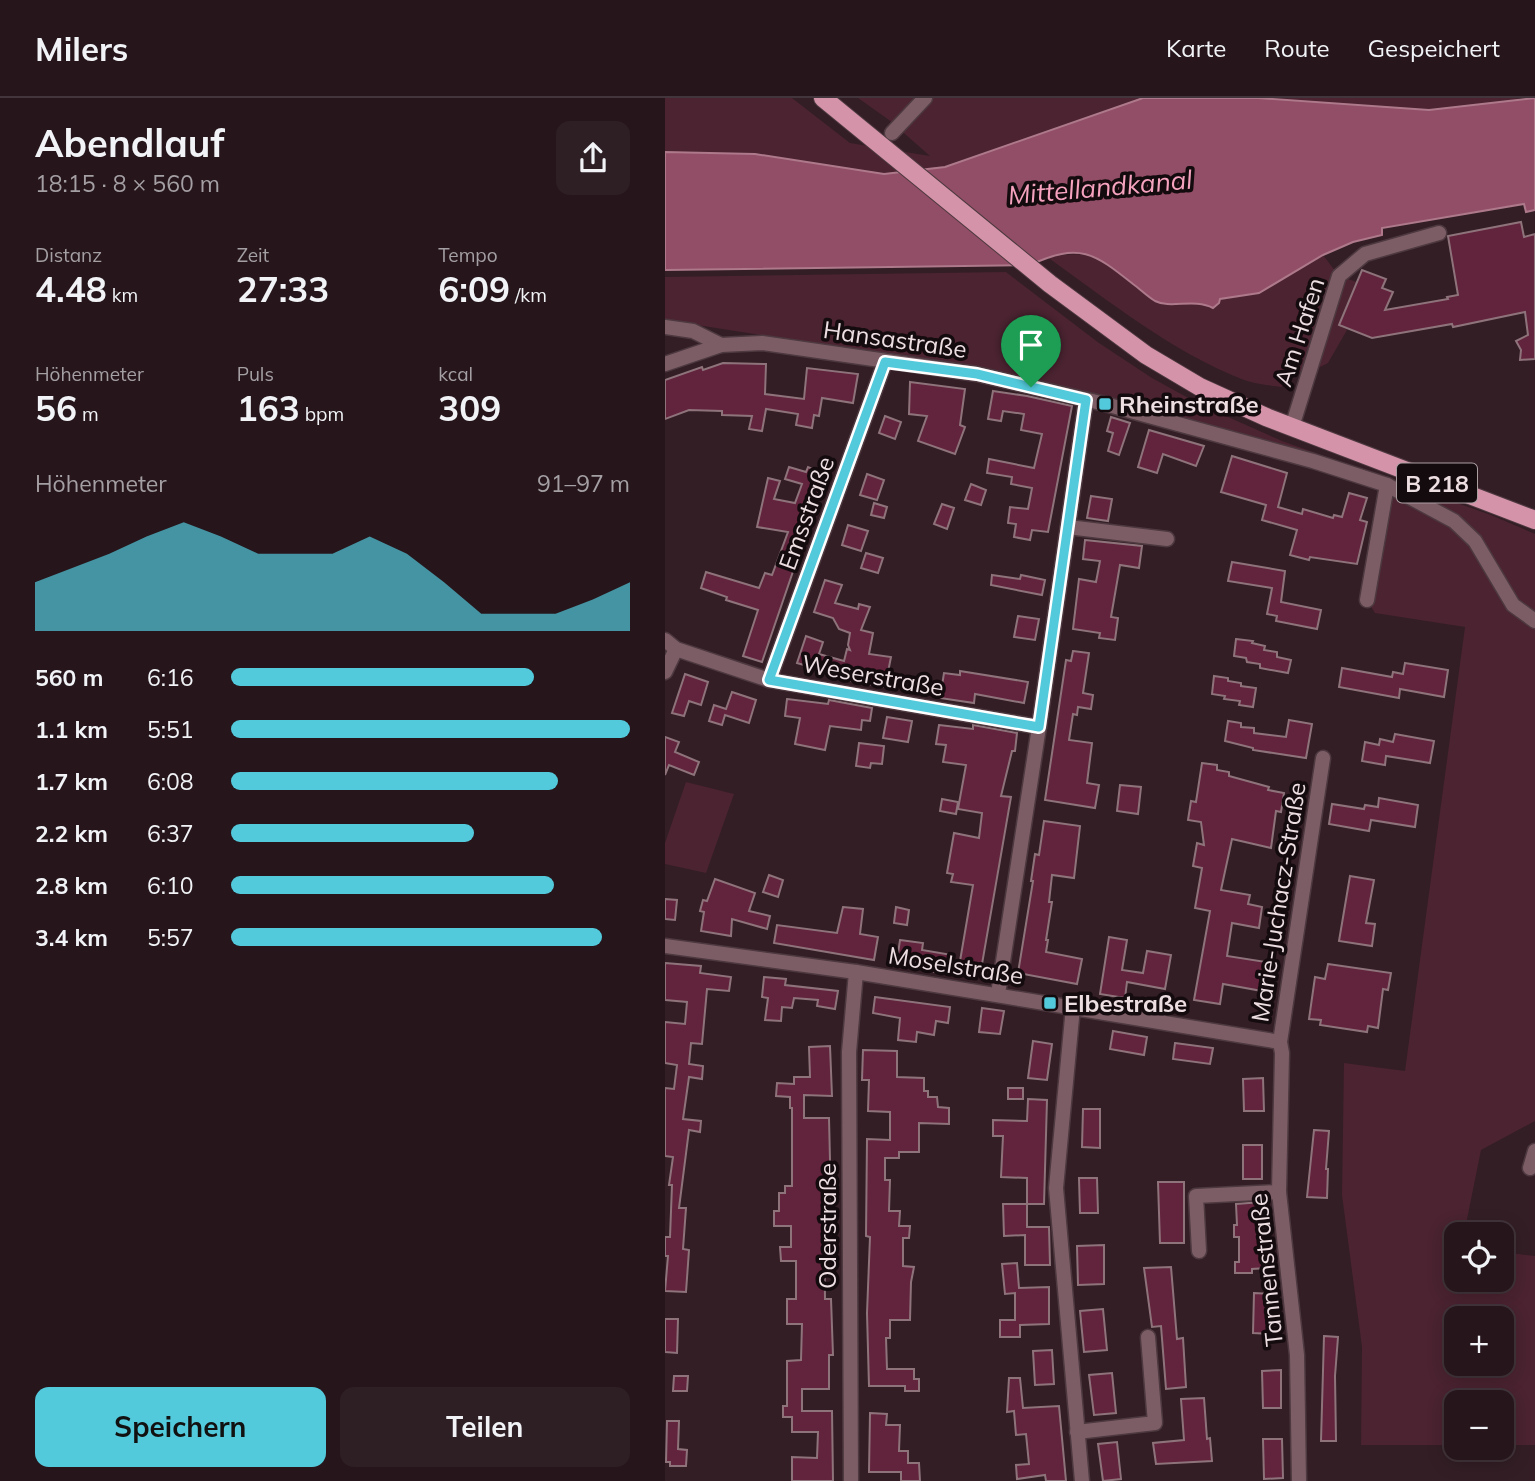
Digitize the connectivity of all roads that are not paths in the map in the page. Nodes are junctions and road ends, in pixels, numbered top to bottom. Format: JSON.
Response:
{"nodes":[{"id":1,"x":823,"y":98,"type":"edge"},
{"id":2,"x":925,"y":98,"type":"edge"},
{"id":3,"x":884,"y":136,"type":"junction"},
{"id":4,"x":1439,"y":233,"type":"dead end"},
{"id":5,"x":665,"y":327,"type":"edge"},
{"id":6,"x":721,"y":345,"type":"junction"},
{"id":7,"x":885,"y":362,"type":"junction"},
{"id":8,"x":665,"y":364,"type":"edge"},
{"id":9,"x":1086,"y":400,"type":"junction"},
{"id":10,"x":1293,"y":427,"type":"junction"},
{"id":11,"x":1387,"y":485,"type":"junction"},
{"id":12,"x":1535,"y":520,"type":"edge"},
{"id":13,"x":1068,"y":527,"type":"junction"},
{"id":14,"x":1167,"y":539,"type":"dead end"},
{"id":15,"x":1367,"y":600,"type":"dead end"},
{"id":16,"x":1535,"y":621,"type":"edge"},
{"id":17,"x":671,"y":644,"type":"edge"},
{"id":18,"x":665,"y":672,"type":"edge"},
{"id":19,"x":769,"y":680,"type":"junction"},
{"id":20,"x":1039,"y":727,"type":"junction"},
{"id":21,"x":1323,"y":758,"type":"dead end"},
{"id":22,"x":665,"y":946,"type":"edge"},
{"id":23,"x":856,"y":972,"type":"junction"},
{"id":24,"x":998,"y":994,"type":"junction"},
{"id":25,"x":1073,"y":1007,"type":"junction"},
{"id":26,"x":1281,"y":1048,"type":"junction"},
{"id":27,"x":1535,"y":1151,"type":"edge"},
{"id":28,"x":1530,"y":1168,"type":"dead end"},
{"id":29,"x":1279,"y":1192,"type":"junction"},
{"id":30,"x":1199,"y":1251,"type":"dead end"},
{"id":31,"x":1148,"y":1337,"type":"dead end"},
{"id":32,"x":1077,"y":1432,"type":"junction"},
{"id":33,"x":851,"y":1481,"type":"edge"},
{"id":34,"x":1082,"y":1481,"type":"edge"},
{"id":35,"x":1299,"y":1481,"type":"edge"}],
"edges":[{"from":1,"to":3,"type":"main road","number":"B 218"},
{"from":2,"to":3,"type":"street"},
{"from":3,"to":10,"type":"main road","number":"B 218"},
{"from":4,"to":10,"type":"street","name":"Am Hafen"},
{"from":5,"to":6,"type":"street","name":"Hansastraße"},
{"from":6,"to":7,"type":"street","name":"Hansastraße"},
{"from":6,"to":8,"type":"street","name":"Hansastraße"},
{"from":7,"to":9,"type":"street","name":"Hansastraße"},
{"from":7,"to":19,"type":"street","name":"Emsstraße"},
{"from":9,"to":11,"type":"street","name":"Hansastraße"},
{"from":9,"to":13,"type":"street"},
{"from":10,"to":12,"type":"main road","number":"B 218"},
{"from":11,"to":15,"type":"street"},
{"from":11,"to":16,"type":"street","name":"Hansastraße"},
{"from":13,"to":14,"type":"street"},
{"from":13,"to":20,"type":"street"},
{"from":17,"to":18,"type":"street"},
{"from":17,"to":19,"type":"street","name":"Weserstraße"},
{"from":19,"to":20,"type":"street","name":"Weserstraße"},
{"from":20,"to":24,"type":"street"},
{"from":21,"to":26,"type":"street","name":"Marie-Juchacz-Straße"},
{"from":22,"to":23,"type":"street","name":"Moselstraße"},
{"from":23,"to":24,"type":"street","name":"Moselstraße"},
{"from":23,"to":33,"type":"street","name":"Oderstraße"},
{"from":24,"to":25,"type":"street","name":"Moselstraße"},
{"from":25,"to":26,"type":"street","name":"Moselstraße"},
{"from":25,"to":32,"type":"street"},
{"from":26,"to":29,"type":"street","name":"Tannenstraße"},
{"from":27,"to":28,"type":"street"},
{"from":29,"to":30,"type":"street"},
{"from":29,"to":35,"type":"street","name":"Tannenstraße"},
{"from":31,"to":32,"type":"street"},
{"from":32,"to":34,"type":"street"}]}
